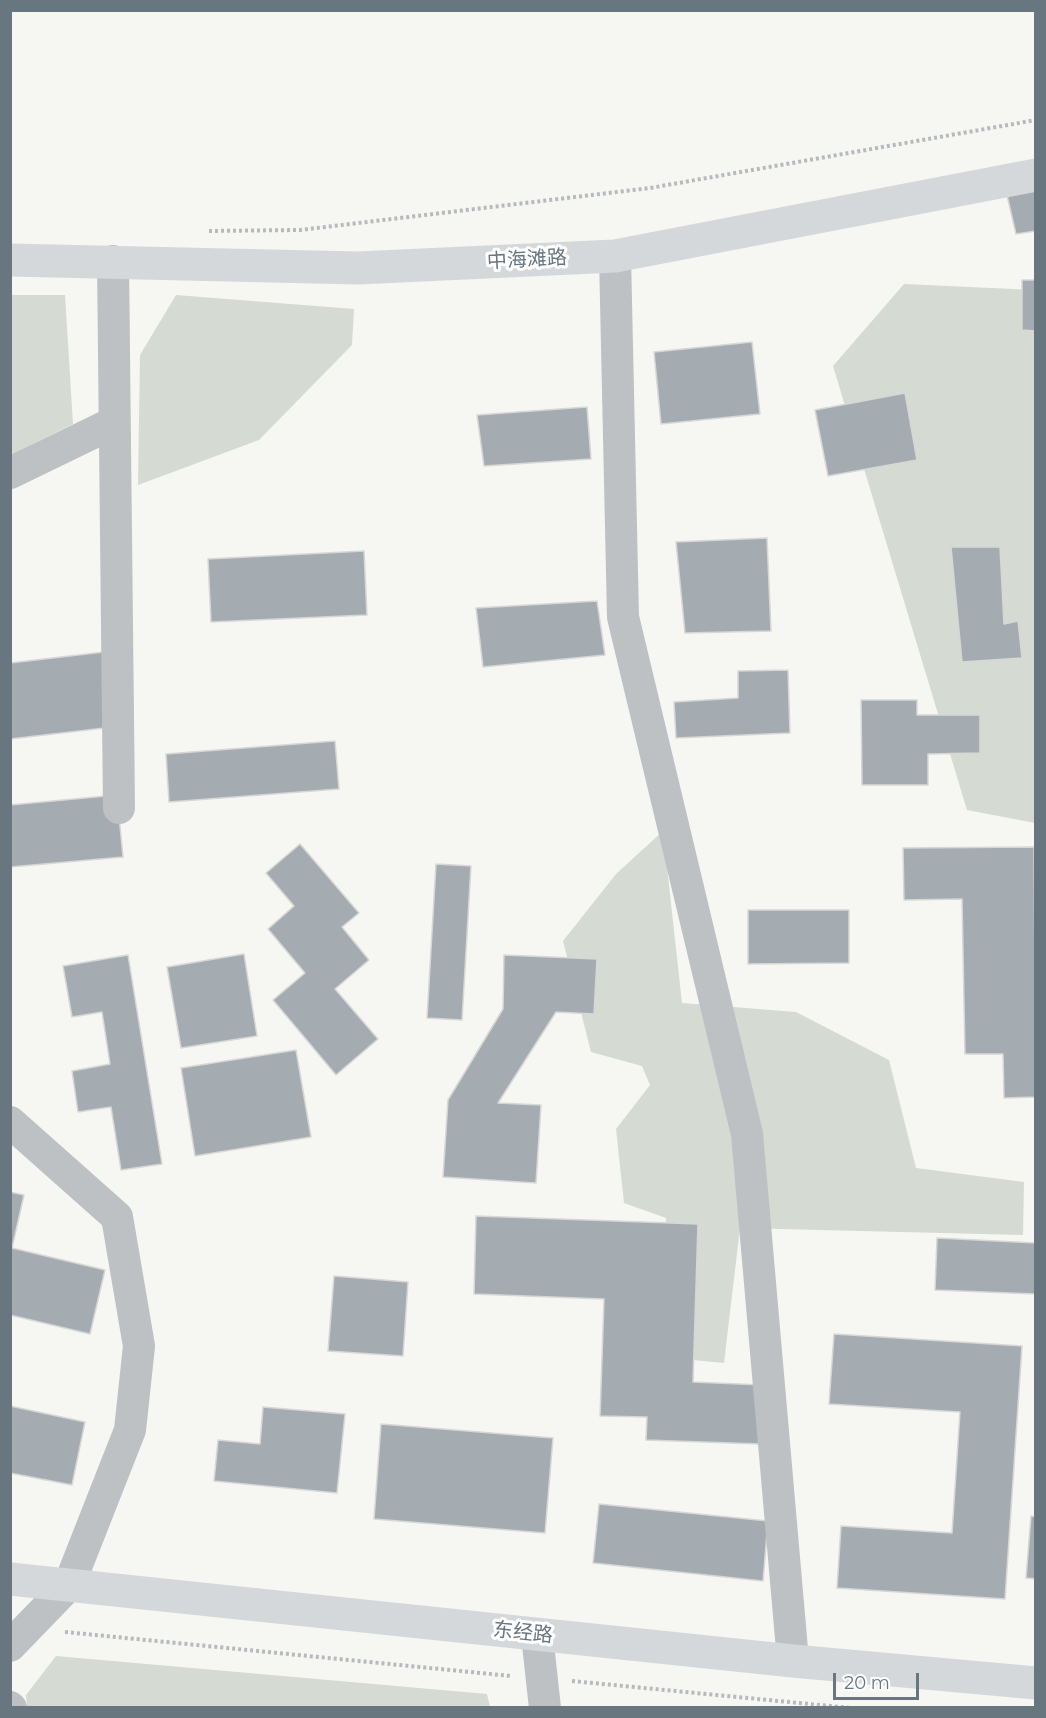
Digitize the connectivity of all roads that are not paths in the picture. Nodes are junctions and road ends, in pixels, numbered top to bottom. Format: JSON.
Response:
{"nodes":[{"id":1,"x":1035,"y":175,"type":"edge"},
{"id":2,"x":615,"y":256,"type":"junction"},
{"id":3,"x":10,"y":260,"type":"edge"},
{"id":4,"x":113,"y":261,"type":"junction"},
{"id":5,"x":113,"y":423,"type":"junction"},
{"id":6,"x":10,"y":472,"type":"edge"},
{"id":7,"x":119,"y":808,"type":"dead end"},
{"id":8,"x":10,"y":1122,"type":"edge"},
{"id":9,"x":10,"y":1580,"type":"edge"},
{"id":10,"x":69,"y":1585,"type":"junction"},
{"id":11,"x":537,"y":1635,"type":"junction"},
{"id":12,"x":19,"y":1637,"type":"edge"},
{"id":13,"x":793,"y":1661,"type":"junction"},
{"id":14,"x":1035,"y":1683,"type":"edge"},
{"id":15,"x":544,"y":1693,"type":"edge"}],
"edges":[{"from":1,"to":2,"type":"main road","name":"中海滩路"},
{"from":2,"to":4,"type":"main road","name":"中海滩路"},
{"from":2,"to":13,"type":"street"},
{"from":3,"to":4,"type":"main road","name":"中海滩路"},
{"from":4,"to":5,"type":"street"},
{"from":5,"to":6,"type":"street"},
{"from":5,"to":7,"type":"street"},
{"from":8,"to":10,"type":"street"},
{"from":9,"to":10,"type":"main road","name":"东经路"},
{"from":10,"to":11,"type":"main road","name":"东经路"},
{"from":10,"to":12,"type":"street"},
{"from":11,"to":13,"type":"main road","name":"东经路"},
{"from":11,"to":15,"type":"street"},
{"from":13,"to":14,"type":"main road","name":"东经路"}]}
